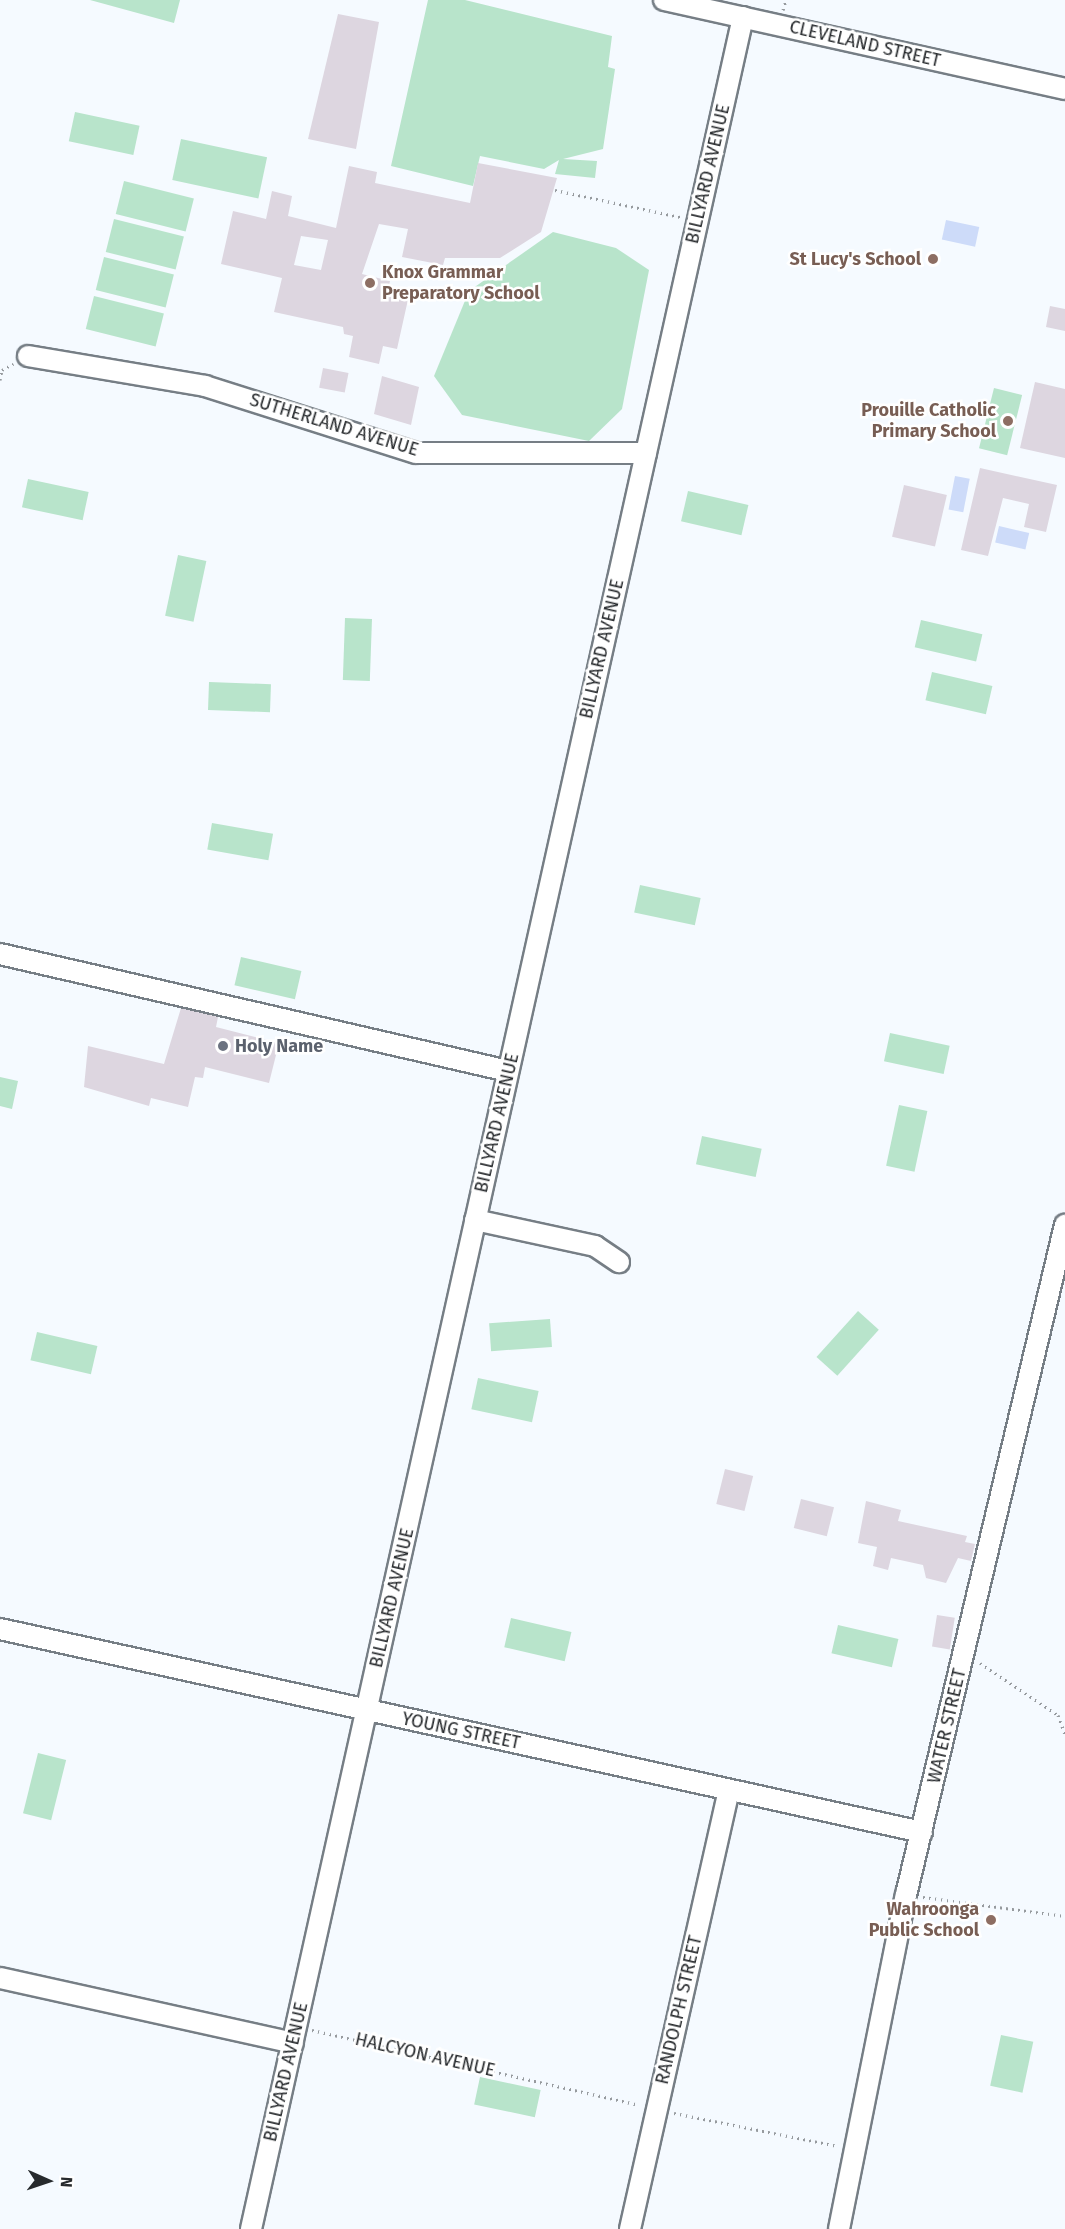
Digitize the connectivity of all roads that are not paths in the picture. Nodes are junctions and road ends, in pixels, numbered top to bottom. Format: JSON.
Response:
{"nodes":[{"id":1,"x":664,"y":0,"type":"edge"},
{"id":2,"x":743,"y":17,"type":"junction"},
{"id":3,"x":1065,"y":89,"type":"edge"},
{"id":4,"x":27,"y":356,"type":"dead end"},
{"id":5,"x":646,"y":453,"type":"junction"},
{"id":6,"x":0,"y":954,"type":"edge"},
{"id":7,"x":508,"y":1071,"type":"junction"},
{"id":8,"x":475,"y":1220,"type":"junction"},
{"id":9,"x":1065,"y":1226,"type":"edge"},
{"id":10,"x":619,"y":1262,"type":"dead end"},
{"id":11,"x":0,"y":1629,"type":"edge"},
{"id":12,"x":366,"y":1710,"type":"junction"},
{"id":13,"x":729,"y":1790,"type":"junction"},
{"id":14,"x":922,"y":1833,"type":"junction"},
{"id":15,"x":0,"y":1978,"type":"edge"},
{"id":16,"x":292,"y":2043,"type":"junction"},
{"id":17,"x":251,"y":2229,"type":"edge"},
{"id":18,"x":630,"y":2229,"type":"edge"},
{"id":19,"x":839,"y":2229,"type":"edge"}],
"edges":[{"from":1,"to":2,"type":"street","name":"CLEVELAND STREET"},
{"from":2,"to":3,"type":"street","name":"CLEVELAND STREET"},
{"from":2,"to":5,"type":"street","name":"BILLYARD AVENUE"},
{"from":4,"to":5,"type":"street","name":"SUTHERLAND AVENUE"},
{"from":5,"to":7,"type":"street","name":"BILLYARD AVENUE"},
{"from":6,"to":7,"type":"street"},
{"from":7,"to":8,"type":"street","name":"BILLYARD AVENUE"},
{"from":8,"to":10,"type":"street"},
{"from":8,"to":12,"type":"street","name":"BILLYARD AVENUE"},
{"from":9,"to":14,"type":"street","name":"WATER STREET"},
{"from":11,"to":12,"type":"street","name":"YOUNG STREET"},
{"from":12,"to":13,"type":"street","name":"YOUNG STREET"},
{"from":12,"to":16,"type":"street","name":"BILLYARD AVENUE"},
{"from":13,"to":14,"type":"street","name":"YOUNG STREET"},
{"from":13,"to":18,"type":"street","name":"RANDOLPH STREET"},
{"from":14,"to":19,"type":"street","name":"WATER STREET"},
{"from":15,"to":16,"type":"street"},
{"from":16,"to":17,"type":"street","name":"BILLYARD AVENUE"}]}
